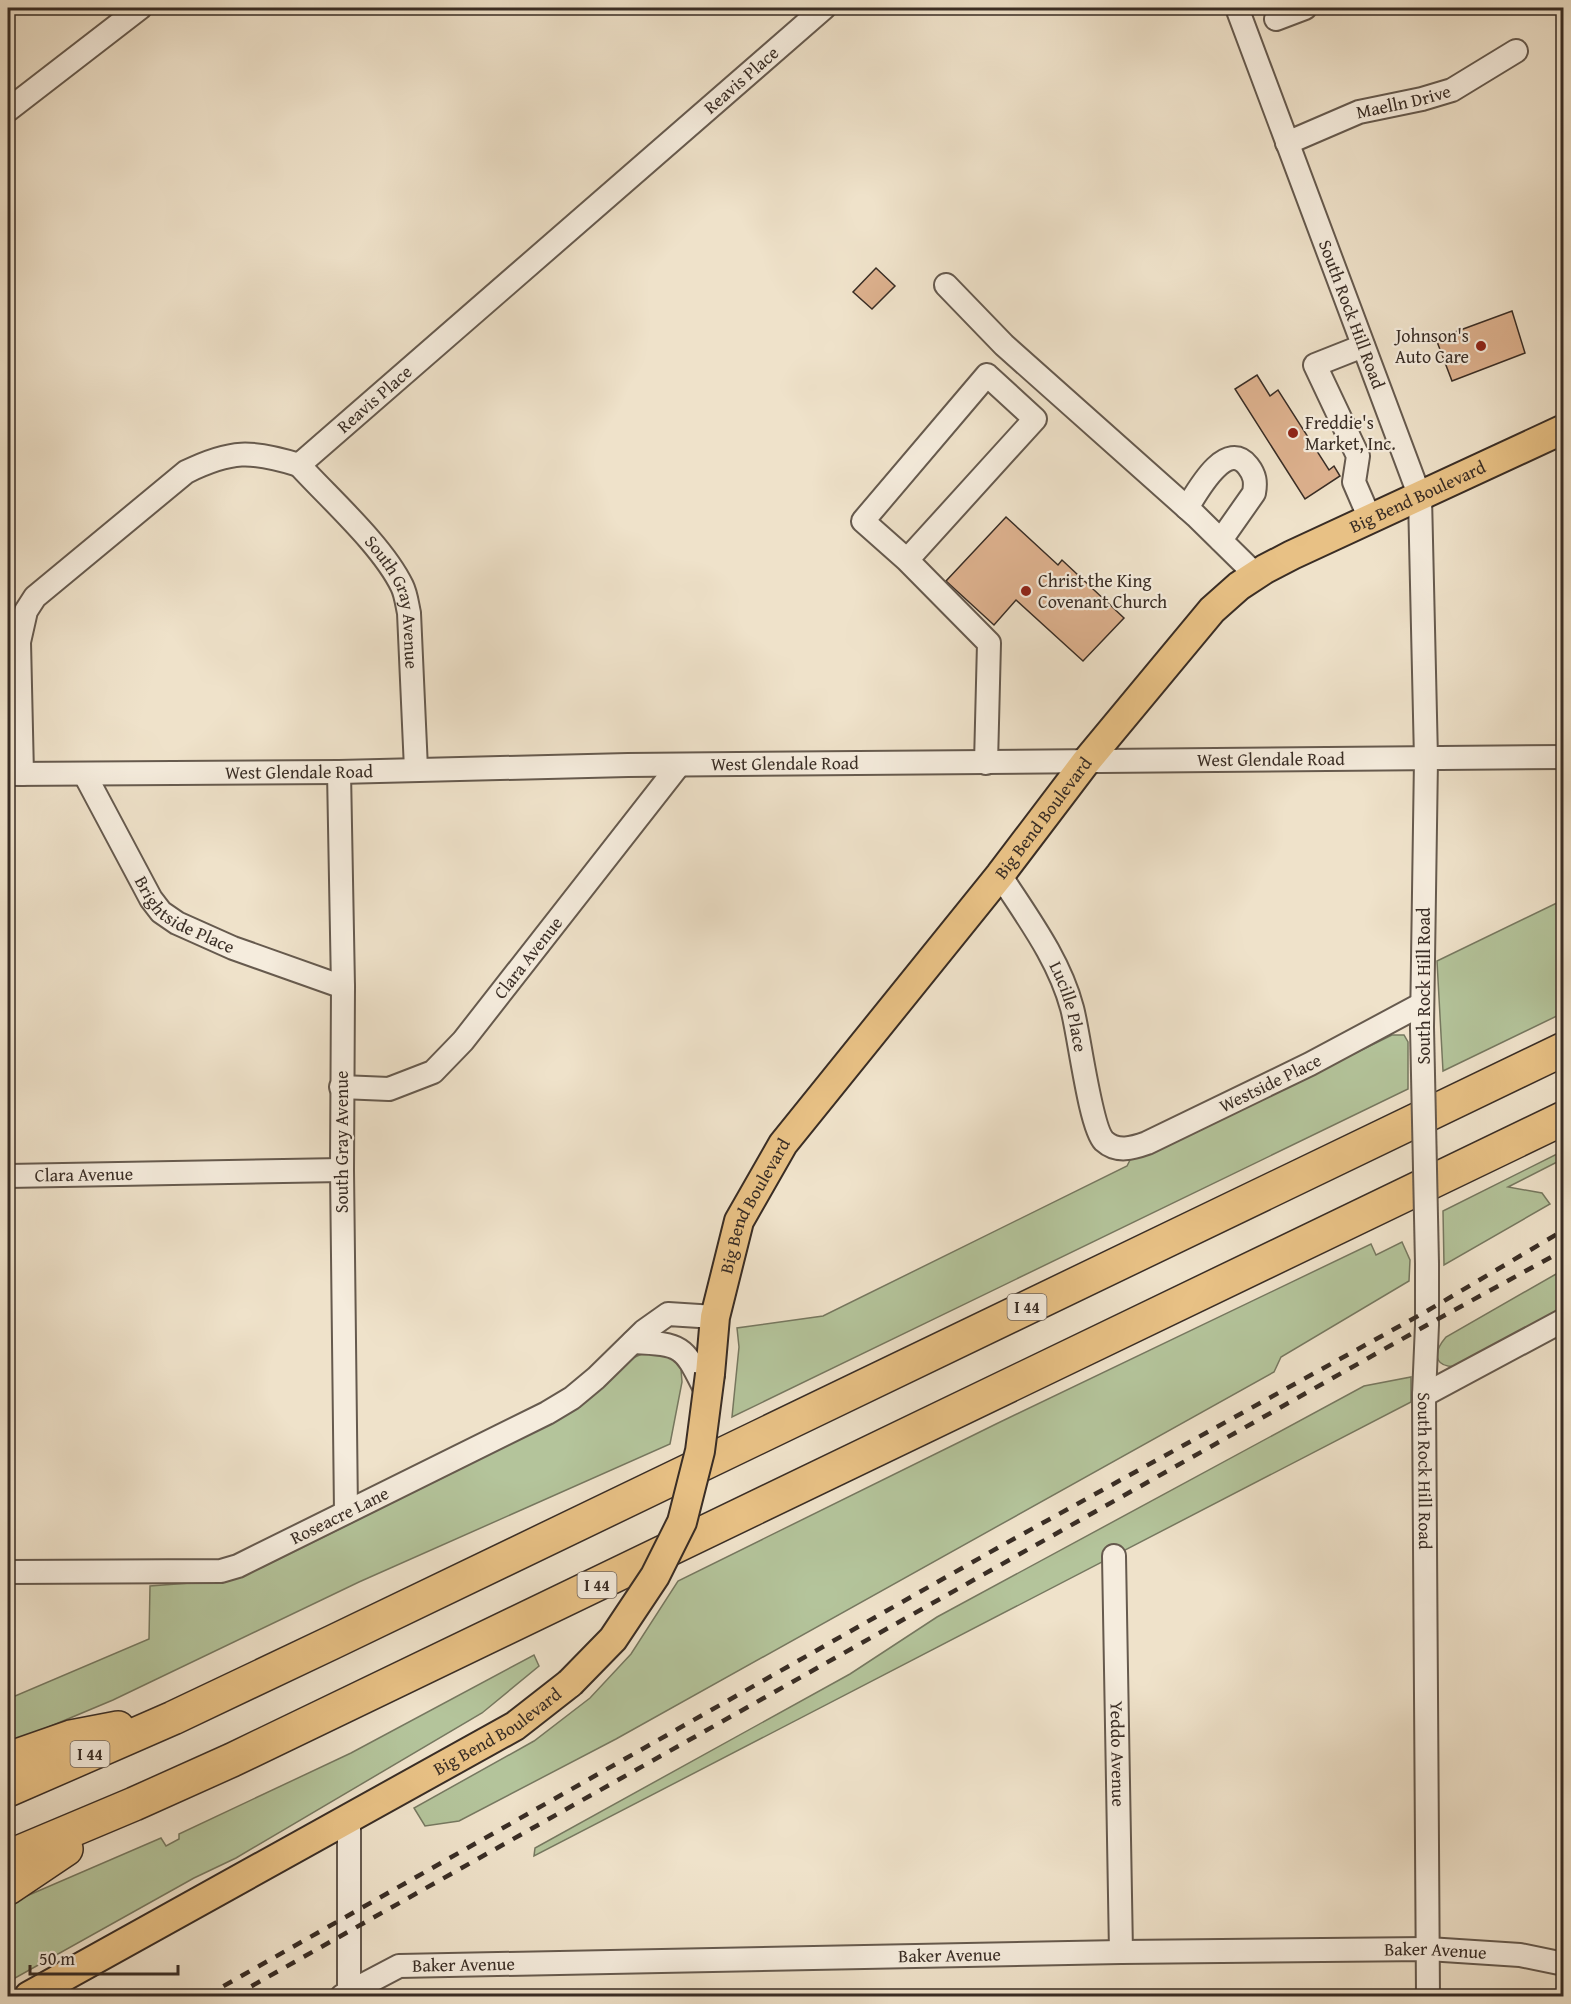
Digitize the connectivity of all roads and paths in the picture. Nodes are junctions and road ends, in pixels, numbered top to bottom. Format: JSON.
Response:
{"nodes":[{"id":1,"x":140,"y":8,"type":"edge"},
{"id":2,"x":824,"y":8,"type":"edge"},
{"id":3,"x":1237,"y":8,"type":"edge"},
{"id":4,"x":1305,"y":8,"type":"edge"},
{"id":5,"x":1276,"y":19,"type":"dead end"},
{"id":6,"x":1516,"y":51,"type":"dead end"},
{"id":7,"x":8,"y":110,"type":"edge"},
{"id":8,"x":1287,"y":143,"type":"junction"},
{"id":9,"x":946,"y":285,"type":"dead end"},
{"id":10,"x":1363,"y":346,"type":"junction"},
{"id":11,"x":1563,"y":429,"type":"edge"},
{"id":12,"x":299,"y":465,"type":"junction"},
{"id":13,"x":1420,"y":497,"type":"junction"},
{"id":14,"x":1187,"y":508,"type":"junction"},
{"id":15,"x":1370,"y":519,"type":"junction"},
{"id":16,"x":1221,"y":540,"type":"junction"},
{"id":17,"x":907,"y":560,"type":"junction"},
{"id":18,"x":1256,"y":575,"type":"junction"},
{"id":19,"x":1563,"y":757,"type":"edge"},
{"id":20,"x":1426,"y":759,"type":"junction"},
{"id":21,"x":986,"y":763,"type":"junction"},
{"id":22,"x":1085,"y":763,"type":"junction"},
{"id":23,"x":680,"y":765,"type":"junction"},
{"id":24,"x":416,"y":769,"type":"junction"},
{"id":25,"x":339,"y":772,"type":"junction"},
{"id":26,"x":15,"y":774,"type":"edge"},
{"id":27,"x":86,"y":775,"type":"junction"},
{"id":28,"x":1000,"y":875,"type":"junction"},
{"id":29,"x":343,"y":987,"type":"junction"},
{"id":30,"x":1422,"y":1004,"type":"junction"},
{"id":31,"x":1563,"y":1049,"type":"edge"},
{"id":32,"x":341,"y":1087,"type":"junction"},
{"id":33,"x":1563,"y":1118,"type":"edge"},
{"id":34,"x":1114,"y":1147,"type":"joint"},
{"id":35,"x":342,"y":1170,"type":"junction"},
{"id":36,"x":8,"y":1176,"type":"edge"},
{"id":37,"x":715,"y":1317,"type":"junction"},
{"id":38,"x":1563,"y":1320,"type":"edge"},
{"id":39,"x":633,"y":1342,"type":"junction"},
{"id":40,"x":709,"y":1384,"type":"junction"},
{"id":41,"x":1424,"y":1395,"type":"junction"},
{"id":42,"x":346,"y":1512,"type":"junction"},
{"id":43,"x":1114,"y":1556,"type":"dead end"},
{"id":44,"x":8,"y":1572,"type":"edge"},
{"id":45,"x":173,"y":1718,"type":"junction"},
{"id":46,"x":8,"y":1759,"type":"edge"},
{"id":47,"x":8,"y":1790,"type":"edge"},
{"id":48,"x":134,"y":1804,"type":"junction"},
{"id":49,"x":349,"y":1819,"type":"junction"},
{"id":50,"x":8,"y":1857,"type":"edge"},
{"id":51,"x":8,"y":1888,"type":"edge"},
{"id":52,"x":1428,"y":1949,"type":"junction"},
{"id":53,"x":1121,"y":1952,"type":"junction"},
{"id":54,"x":1563,"y":1964,"type":"edge"},
{"id":55,"x":347,"y":1995,"type":"edge"},
{"id":56,"x":29,"y":1996,"type":"edge"},
{"id":57,"x":1428,"y":1996,"type":"edge"}],
"edges":[{"from":1,"to":7,"type":"street"},
{"from":2,"to":12,"type":"street","name":"Reavis Place"},
{"from":3,"to":8,"type":"street","name":"South Rock Hill Road"},
{"from":4,"to":5,"type":"street"},
{"from":6,"to":8,"type":"street","name":"Maelln Drive"},
{"from":8,"to":10,"type":"street","name":"South Rock Hill Road"},
{"from":9,"to":14,"type":"street"},
{"from":10,"to":13,"type":"street","name":"South Rock Hill Road"},
{"from":10,"to":15,"type":"street"},
{"from":11,"to":13,"type":"main road","name":"Big Bend Boulevard"},
{"from":12,"to":24,"type":"street","name":"South Gray Avenue"},
{"from":12,"to":26,"type":"street"},
{"from":13,"to":15,"type":"main road","name":"Big Bend Boulevard"},
{"from":13,"to":20,"type":"street","name":"South Rock Hill Road"},
{"from":14,"to":16,"type":"street"},
{"from":14,"to":16,"type":"street"},
{"from":15,"to":18,"type":"main road","name":"Big Bend Boulevard"},
{"from":16,"to":18,"type":"street"},
{"from":17,"to":17,"type":"street"},
{"from":17,"to":21,"type":"street"},
{"from":18,"to":22,"type":"main road","name":"Big Bend Boulevard"},
{"from":19,"to":20,"type":"street","name":"West Glendale Road"},
{"from":20,"to":22,"type":"street","name":"West Glendale Road"},
{"from":20,"to":30,"type":"street","name":"South Rock Hill Road"},
{"from":21,"to":22,"type":"street","name":"West Glendale Road"},
{"from":21,"to":23,"type":"street","name":"West Glendale Road"},
{"from":22,"to":28,"type":"main road","name":"Big Bend Boulevard"},
{"from":23,"to":24,"type":"street","name":"West Glendale Road"},
{"from":23,"to":32,"type":"street","name":"Clara Avenue"},
{"from":24,"to":25,"type":"street","name":"West Glendale Road"},
{"from":25,"to":27,"type":"street","name":"West Glendale Road"},
{"from":25,"to":29,"type":"street","name":"South Gray Avenue"},
{"from":26,"to":27,"type":"street","name":"West Glendale Road"},
{"from":27,"to":29,"type":"street","name":"Brightside Place"},
{"from":28,"to":34,"type":"street","name":"Lucille Place"},
{"from":28,"to":37,"type":"main road","name":"Big Bend Boulevard"},
{"from":29,"to":32,"type":"street","name":"South Gray Avenue"},
{"from":30,"to":34,"type":"street","name":"Westside Place"},
{"from":30,"to":41,"type":"street","name":"South Rock Hill Road","bridge":true},
{"from":31,"to":45,"type":"highway","number":"I 44"},
{"from":32,"to":35,"type":"street","name":"South Gray Avenue"},
{"from":33,"to":48,"type":"highway","number":"I 44"},
{"from":35,"to":36,"type":"street","name":"Clara Avenue"},
{"from":35,"to":42,"type":"street","name":"South Gray Avenue"},
{"from":37,"to":39,"type":"street","name":"Roseacre Lane"},
{"from":37,"to":40,"type":"main road","name":"Big Bend Boulevard"},
{"from":38,"to":41,"type":"street"},
{"from":39,"to":40,"type":"street"},
{"from":39,"to":42,"type":"street","name":"Roseacre Lane"},
{"from":40,"to":49,"type":"main road","name":"Big Bend Boulevard","bridge":true},
{"from":41,"to":52,"type":"street","name":"South Rock Hill Road"},
{"from":42,"to":44,"type":"street","name":"Roseacre Lane"},
{"from":43,"to":53,"type":"street","name":"Yeddo Avenue"},
{"from":45,"to":46,"type":"highway"},
{"from":45,"to":47,"type":"highway","number":"I 44"},
{"from":48,"to":50,"type":"highway","number":"I 44"},
{"from":48,"to":51,"type":"highway"},
{"from":49,"to":55,"type":"street"},
{"from":49,"to":56,"type":"main road","name":"Big Bend Boulevard"},
{"from":52,"to":53,"type":"street","name":"Baker Avenue"},
{"from":52,"to":54,"type":"street","name":"Baker Avenue"},
{"from":52,"to":57,"type":"street","name":"South Rock Hill Road"},
{"from":53,"to":55,"type":"street","name":"Baker Avenue"}]}
